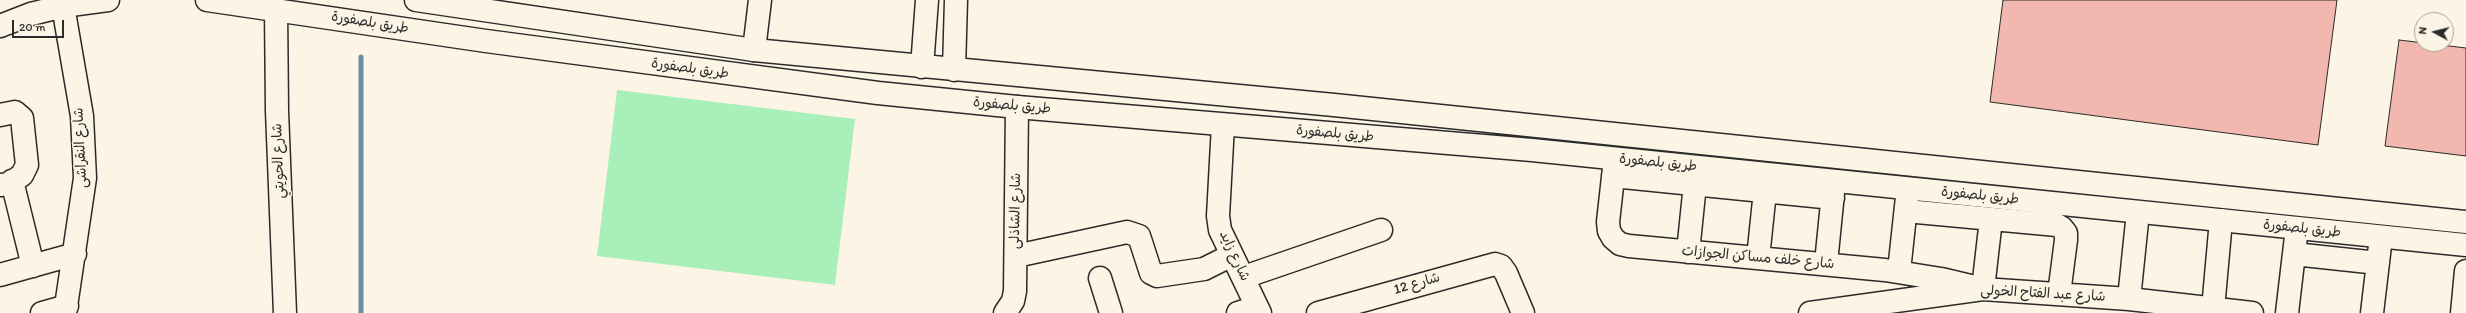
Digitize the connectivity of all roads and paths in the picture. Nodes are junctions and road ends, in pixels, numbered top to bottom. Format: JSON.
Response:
{"nodes":[{"id":1,"x":108,"y":0,"type":"edge"},
{"id":2,"x":207,"y":0,"type":"edge"},
{"id":3,"x":416,"y":0,"type":"edge"},
{"id":4,"x":760,"y":0,"type":"edge"},
{"id":5,"x":927,"y":0,"type":"edge"},
{"id":6,"x":956,"y":0,"type":"edge"},
{"id":7,"x":231,"y":1,"type":"edge"},
{"id":8,"x":479,"y":5,"type":"edge"},
{"id":9,"x":63,"y":6,"type":"junction"},
{"id":10,"x":276,"y":9,"type":"junction"},
{"id":11,"x":0,"y":26,"type":"edge"},
{"id":12,"x":754,"y":50,"type":"junction"},
{"id":13,"x":922,"y":67,"type":"junction"},
{"id":14,"x":954,"y":70,"type":"junction"},
{"id":15,"x":1334,"y":105,"type":"junction"},
{"id":16,"x":1018,"y":107,"type":"junction"},
{"id":17,"x":0,"y":115,"type":"edge"},
{"id":18,"x":1223,"y":124,"type":"junction"},
{"id":19,"x":1332,"y":134,"type":"junction"},
{"id":20,"x":1614,"y":167,"type":"junction"},
{"id":21,"x":6,"y":183,"type":"edge"},
{"id":22,"x":1695,"y":184,"type":"junction"},
{"id":23,"x":1908,"y":189,"type":"junction"},
{"id":24,"x":1833,"y":190,"type":"junction"},
{"id":25,"x":1765,"y":191,"type":"junction"},
{"id":26,"x":1906,"y":211,"type":"junction"},
{"id":27,"x":2138,"y":212,"type":"junction"},
{"id":28,"x":1991,"y":219,"type":"junction"},
{"id":29,"x":2221,"y":220,"type":"junction"},
{"id":30,"x":2466,"y":222,"type":"edge"},
{"id":31,"x":2297,"y":228,"type":"junction"},
{"id":32,"x":1381,"y":230,"type":"dead end"},
{"id":33,"x":2381,"y":237,"type":"junction"},
{"id":34,"x":2466,"y":245,"type":"edge"},
{"id":35,"x":1688,"y":252,"type":"junction"},
{"id":36,"x":76,"y":254,"type":"junction"},
{"id":37,"x":2294,"y":254,"type":"junction"},
{"id":38,"x":1232,"y":255,"type":"junction"},
{"id":39,"x":1016,"y":256,"type":"junction"},
{"id":40,"x":1758,"y":258,"type":"junction"},
{"id":41,"x":1826,"y":263,"type":"junction"},
{"id":42,"x":2378,"y":263,"type":"junction"},
{"id":43,"x":33,"y":266,"type":"junction"},
{"id":44,"x":1899,"y":271,"type":"junction"},
{"id":45,"x":2466,"y":271,"type":"edge"},
{"id":46,"x":0,"y":275,"type":"edge"},
{"id":47,"x":1244,"y":277,"type":"junction"},
{"id":48,"x":1100,"y":278,"type":"dead end"},
{"id":49,"x":1983,"y":289,"type":"junction"},
{"id":50,"x":2059,"y":294,"type":"junction"},
{"id":51,"x":2129,"y":299,"type":"junction"},
{"id":52,"x":66,"y":309,"type":"edge"},
{"id":53,"x":1252,"y":311,"type":"edge"},
{"id":54,"x":2210,"y":311,"type":"edge"},
{"id":55,"x":42,"y":313,"type":"edge"},
{"id":56,"x":286,"y":313,"type":"edge"},
{"id":57,"x":1005,"y":313,"type":"edge"},
{"id":58,"x":1111,"y":313,"type":"edge"},
{"id":59,"x":1318,"y":313,"type":"edge"},
{"id":60,"x":1523,"y":313,"type":"edge"},
{"id":61,"x":1810,"y":313,"type":"edge"},
{"id":62,"x":2252,"y":313,"type":"edge"},
{"id":63,"x":2287,"y":313,"type":"edge"},
{"id":64,"x":2372,"y":313,"type":"edge"},
{"id":65,"x":2462,"y":313,"type":"edge"}],
"edges":[{"from":1,"to":9,"type":"main road"},
{"from":2,"to":7,"type":"main road","name":"طريق بلصفورة"},
{"from":3,"to":8,"type":"main road","name":"طريق بلصفورة"},
{"from":4,"to":12,"type":"main road"},
{"from":5,"to":13,"type":"main road"},
{"from":6,"to":14,"type":"main road"},
{"from":7,"to":10,"type":"main road","name":"طريق بلصفورة"},
{"from":8,"to":12,"type":"main road","name":"طريق بلصفورة"},
{"from":9,"to":11,"type":"main road"},
{"from":9,"to":36,"type":"main road","name":"شارع النقراشى"},
{"from":10,"to":16,"type":"main road","name":"طريق بلصفورة"},
{"from":10,"to":56,"type":"main road","name":"شارع الحويتي"},
{"from":12,"to":13,"type":"main road","name":"طريق بلصفورة"},
{"from":13,"to":14,"type":"main road","name":"طريق بلصفورة"},
{"from":14,"to":15,"type":"main road","name":"طريق بلصفورة"},
{"from":15,"to":19,"type":"main road"},
{"from":15,"to":30,"type":"main road","name":"طريق بلصفورة"},
{"from":16,"to":18,"type":"main road","name":"طريق بلصفورة"},
{"from":16,"to":39,"type":"main road","name":"شارع الشاذلى"},
{"from":17,"to":21,"type":"main road"},
{"from":18,"to":19,"type":"main road","name":"طريق بلصفورة"},
{"from":18,"to":38,"type":"main road","name":"شارع زايد"},
{"from":19,"to":20,"type":"main road","name":"طريق بلصفورة"},
{"from":20,"to":22,"type":"main road"},
{"from":20,"to":24,"type":"main road","name":"طريق بلصفورة"},
{"from":20,"to":35,"type":"main road","name":"شارع خلف مساكن الجوازات"},
{"from":21,"to":43,"type":"main road"},
{"from":22,"to":25,"type":"main road"},
{"from":22,"to":35,"type":"main road"},
{"from":23,"to":24,"type":"main road","name":"طريق بلصفورة"},
{"from":23,"to":26,"type":"main road"},
{"from":23,"to":27,"type":"main road","name":"طريق بلصفورة"},
{"from":24,"to":25,"type":"main road"},
{"from":24,"to":41,"type":"main road"},
{"from":25,"to":40,"type":"main road"},
{"from":26,"to":28,"type":"main road"},
{"from":26,"to":44,"type":"main road"},
{"from":27,"to":29,"type":"main road","name":"طريق بلصفورة"},
{"from":27,"to":51,"type":"main road"},
{"from":28,"to":49,"type":"main road"},
{"from":28,"to":50,"type":"main road"},
{"from":29,"to":31,"type":"main road","name":"طريق بلصفورة"},
{"from":29,"to":54,"type":"main road"},
{"from":31,"to":33,"type":"main road","name":"طريق بلصفورة"},
{"from":31,"to":37,"type":"main road"},
{"from":32,"to":47,"type":"main road"},
{"from":33,"to":34,"type":"main road","name":"طريق بلصفورة"},
{"from":33,"to":42,"type":"main road"},
{"from":35,"to":40,"type":"main road","name":"شارع خلف مساكن الجوازات"},
{"from":36,"to":43,"type":"main road"},
{"from":36,"to":52,"type":"main road","name":"شارع النقراشى"},
{"from":37,"to":42,"type":"main road"},
{"from":37,"to":63,"type":"main road"},
{"from":38,"to":39,"type":"main road"},
{"from":38,"to":47,"type":"main road","name":"شارع زايد"},
{"from":39,"to":57,"type":"main road","name":"شارع الشاذلى"},
{"from":40,"to":41,"type":"main road","name":"شارع خلف مساكن الجوازات"},
{"from":41,"to":44,"type":"main road","name":"شارع خلف مساكن الجوازات"},
{"from":42,"to":64,"type":"main road"},
{"from":43,"to":46,"type":"main road"},
{"from":44,"to":49,"type":"main road","name":"شارع خلف مساكن الجوازات"},
{"from":45,"to":65,"type":"main road"},
{"from":47,"to":53,"type":"main road","name":"شارع زايد"},
{"from":48,"to":58,"type":"main road"},
{"from":49,"to":50,"type":"main road","name":"شارع عبد الفتاح الخولى"},
{"from":49,"to":61,"type":"main road","name":"شارع عبد الفتاح الخولى"},
{"from":50,"to":51,"type":"main road","name":"شارع عبد الفتاح الخولى"},
{"from":51,"to":54,"type":"main road","name":"شارع عبد الفتاح الخولى"},
{"from":52,"to":55,"type":"main road"},
{"from":54,"to":62,"type":"main road","name":"شارع عبد الفتاح الخولى"},
{"from":59,"to":60,"type":"main road","name":"شارع 12"}]}
